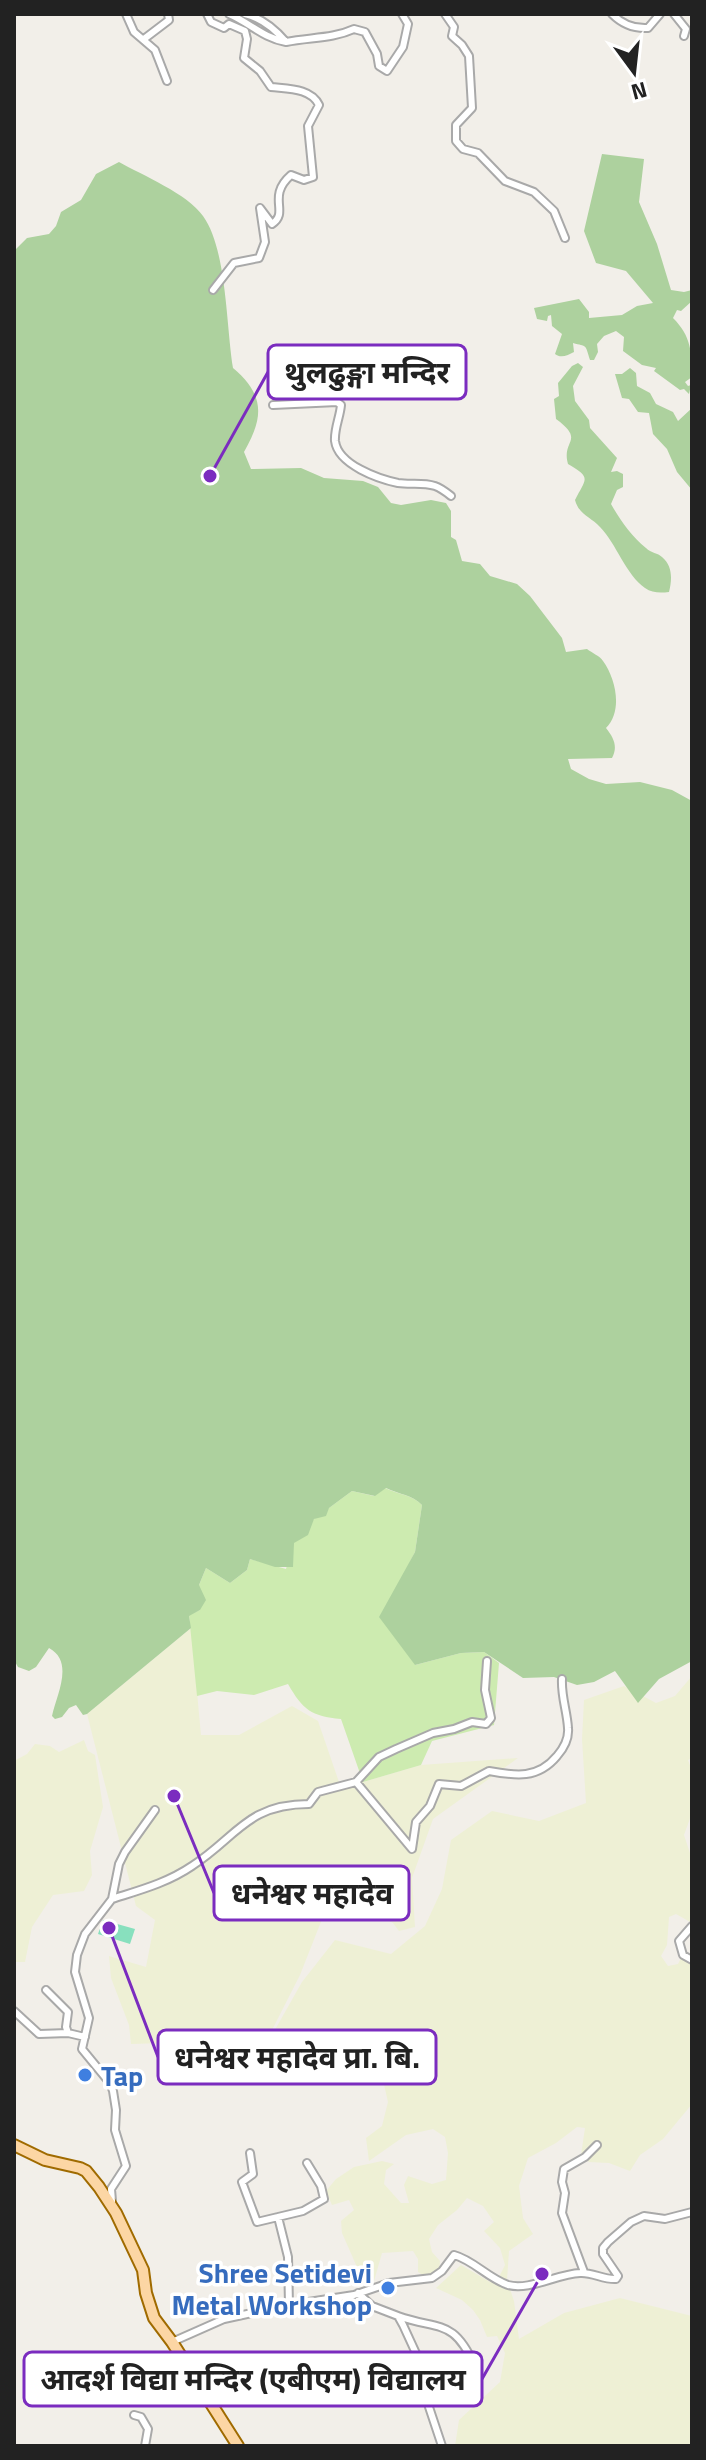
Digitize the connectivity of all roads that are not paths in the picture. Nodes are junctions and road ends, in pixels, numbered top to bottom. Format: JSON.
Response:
{"nodes":[{"id":1,"x":126,"y":14,"type":"edge"},
{"id":2,"x":168,"y":14,"type":"edge"},
{"id":3,"x":207,"y":14,"type":"edge"},
{"id":4,"x":229,"y":14,"type":"edge"},
{"id":5,"x":245,"y":14,"type":"edge"},
{"id":6,"x":402,"y":14,"type":"edge"},
{"id":7,"x":445,"y":14,"type":"edge"},
{"id":8,"x":612,"y":14,"type":"edge"},
{"id":9,"x":660,"y":14,"type":"edge"},
{"id":10,"x":674,"y":14,"type":"edge"},
{"id":11,"x":684,"y":36,"type":"dead end"},
{"id":12,"x":144,"y":39,"type":"junction"},
{"id":13,"x":286,"y":42,"type":"junction"},
{"id":14,"x":167,"y":81,"type":"dead end"},
{"id":15,"x":565,"y":238,"type":"dead end"},
{"id":16,"x":213,"y":290,"type":"dead end"},
{"id":17,"x":273,"y":405,"type":"dead end"},
{"id":18,"x":451,"y":496,"type":"dead end"},
{"id":19,"x":487,"y":1661,"type":"dead end"},
{"id":20,"x":562,"y":1679,"type":"dead end"},
{"id":21,"x":356,"y":1782,"type":"junction"},
{"id":22,"x":155,"y":1810,"type":"dead end"},
{"id":23,"x":112,"y":1899,"type":"junction"},
{"id":24,"x":692,"y":1926,"type":"edge"},
{"id":25,"x":692,"y":1960,"type":"edge"},
{"id":26,"x":46,"y":1990,"type":"dead end"},
{"id":27,"x":14,"y":2011,"type":"edge"},
{"id":28,"x":68,"y":2033,"type":"junction"},
{"id":29,"x":85,"y":2037,"type":"junction"},
{"id":30,"x":14,"y":2145,"type":"edge"},
{"id":31,"x":597,"y":2145,"type":"dead end"},
{"id":32,"x":250,"y":2153,"type":"dead end"},
{"id":33,"x":307,"y":2163,"type":"dead end"},
{"id":34,"x":112,"y":2205,"type":"junction"},
{"id":35,"x":692,"y":2212,"type":"edge"},
{"id":36,"x":278,"y":2217,"type":"junction"},
{"id":37,"x":584,"y":2272,"type":"junction"},
{"id":38,"x":358,"y":2293,"type":"junction"},
{"id":39,"x":289,"y":2305,"type":"junction"},
{"id":40,"x":398,"y":2316,"type":"junction"},
{"id":41,"x":172,"y":2342,"type":"junction"},
{"id":42,"x":475,"y":2366,"type":"dead end"},
{"id":43,"x":134,"y":2415,"type":"dead end"},
{"id":44,"x":145,"y":2446,"type":"edge"},
{"id":45,"x":238,"y":2446,"type":"edge"},
{"id":46,"x":442,"y":2446,"type":"edge"}],
"edges":[{"from":1,"to":12,"type":"street"},
{"from":2,"to":12,"type":"street"},
{"from":3,"to":16,"type":"street"},
{"from":4,"to":13,"type":"street"},
{"from":5,"to":13,"type":"street"},
{"from":6,"to":13,"type":"street"},
{"from":7,"to":15,"type":"street"},
{"from":8,"to":9,"type":"street"},
{"from":10,"to":11,"type":"street"},
{"from":12,"to":14,"type":"street"},
{"from":17,"to":18,"type":"street"},
{"from":19,"to":21,"type":"street"},
{"from":20,"to":21,"type":"street"},
{"from":21,"to":23,"type":"street"},
{"from":22,"to":23,"type":"street"},
{"from":23,"to":29,"type":"street"},
{"from":24,"to":25,"type":"street"},
{"from":26,"to":28,"type":"street"},
{"from":27,"to":28,"type":"street"},
{"from":28,"to":29,"type":"street"},
{"from":29,"to":34,"type":"street"},
{"from":30,"to":34,"type":"main road"},
{"from":31,"to":37,"type":"street"},
{"from":32,"to":36,"type":"street"},
{"from":33,"to":36,"type":"street"},
{"from":34,"to":41,"type":"main road"},
{"from":35,"to":37,"type":"street"},
{"from":36,"to":39,"type":"street"},
{"from":37,"to":38,"type":"street"},
{"from":38,"to":39,"type":"street"},
{"from":38,"to":40,"type":"street"},
{"from":39,"to":41,"type":"street"},
{"from":40,"to":42,"type":"street"},
{"from":40,"to":46,"type":"street"},
{"from":41,"to":45,"type":"main road"},
{"from":43,"to":44,"type":"street"}]}
